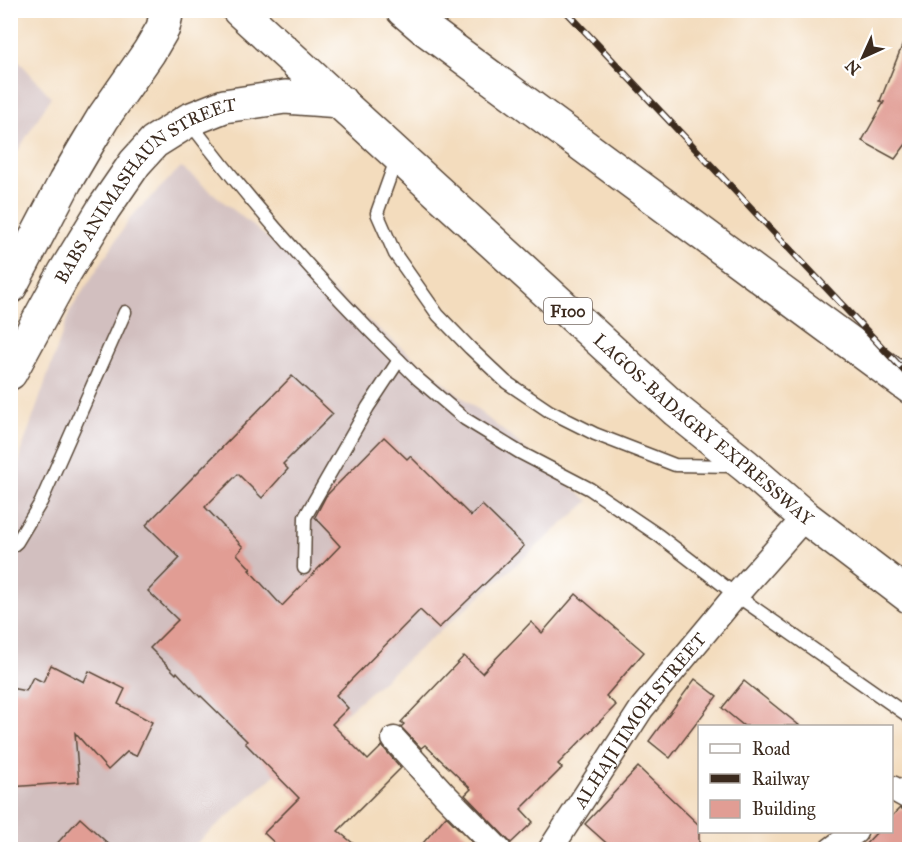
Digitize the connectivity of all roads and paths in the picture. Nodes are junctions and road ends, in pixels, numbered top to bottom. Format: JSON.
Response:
{"nodes":[{"id":1,"x":167,"y":10,"type":"edge"},
{"id":2,"x":239,"y":10,"type":"edge"},
{"id":3,"x":403,"y":10,"type":"edge"},
{"id":4,"x":340,"y":101,"type":"junction"},
{"id":5,"x":189,"y":120,"type":"junction"},
{"id":6,"x":397,"y":156,"type":"junction"},
{"id":7,"x":10,"y":287,"type":"edge"},
{"id":8,"x":124,"y":312,"type":"dead end"},
{"id":9,"x":399,"y":360,"type":"junction"},
{"id":10,"x":10,"y":373,"type":"edge"},
{"id":11,"x":909,"y":387,"type":"edge"},
{"id":12,"x":746,"y":466,"type":"junction"},
{"id":13,"x":805,"y":517,"type":"junction"},
{"id":14,"x":10,"y":548,"type":"edge"},
{"id":15,"x":304,"y":567,"type":"dead end"},
{"id":16,"x":735,"y":595,"type":"junction"},
{"id":17,"x":909,"y":597,"type":"edge"},
{"id":18,"x":909,"y":717,"type":"edge"},
{"id":19,"x":394,"y":739,"type":"dead end"},
{"id":20,"x":852,"y":833,"type":"edge"},
{"id":21,"x":499,"y":849,"type":"edge"},
{"id":22,"x":550,"y":849,"type":"edge"},
{"id":23,"x":831,"y":849,"type":"edge"}],
"edges":[{"from":1,"to":7,"type":"main road"},
{"from":2,"to":4,"type":"main road","name":"LAGOS-BADAGRY EXPRESSWAY","number":"F100"},
{"from":3,"to":11,"type":"main road"},
{"from":4,"to":5,"type":"main road","name":"BABS ANIMASHAUN STREET"},
{"from":4,"to":6,"type":"main road","name":"LAGOS-BADAGRY EXPRESSWAY","number":"F100"},
{"from":5,"to":9,"type":"lane"},
{"from":5,"to":10,"type":"main road","name":"BABS ANIMASHAUN STREET"},
{"from":6,"to":12,"type":"main road","name":"LAGOS-BADAGRY EXPRESSWAY","number":"F100"},
{"from":6,"to":12,"type":"lane"},
{"from":8,"to":14,"type":"lane"},
{"from":9,"to":15,"type":"lane"},
{"from":9,"to":16,"type":"lane"},
{"from":12,"to":13,"type":"main road","name":"LAGOS-BADAGRY EXPRESSWAY","number":"F100"},
{"from":13,"to":16,"type":"street","name":"ALHAJI JIMOH STREET"},
{"from":13,"to":17,"type":"main road","name":"LAGOS-BADAGRY EXPRESSWAY","number":"F100"},
{"from":16,"to":18,"type":"lane"},
{"from":16,"to":22,"type":"street","name":"ALHAJI JIMOH STREET"},
{"from":19,"to":21,"type":"street"},
{"from":20,"to":23,"type":"street"}]}
